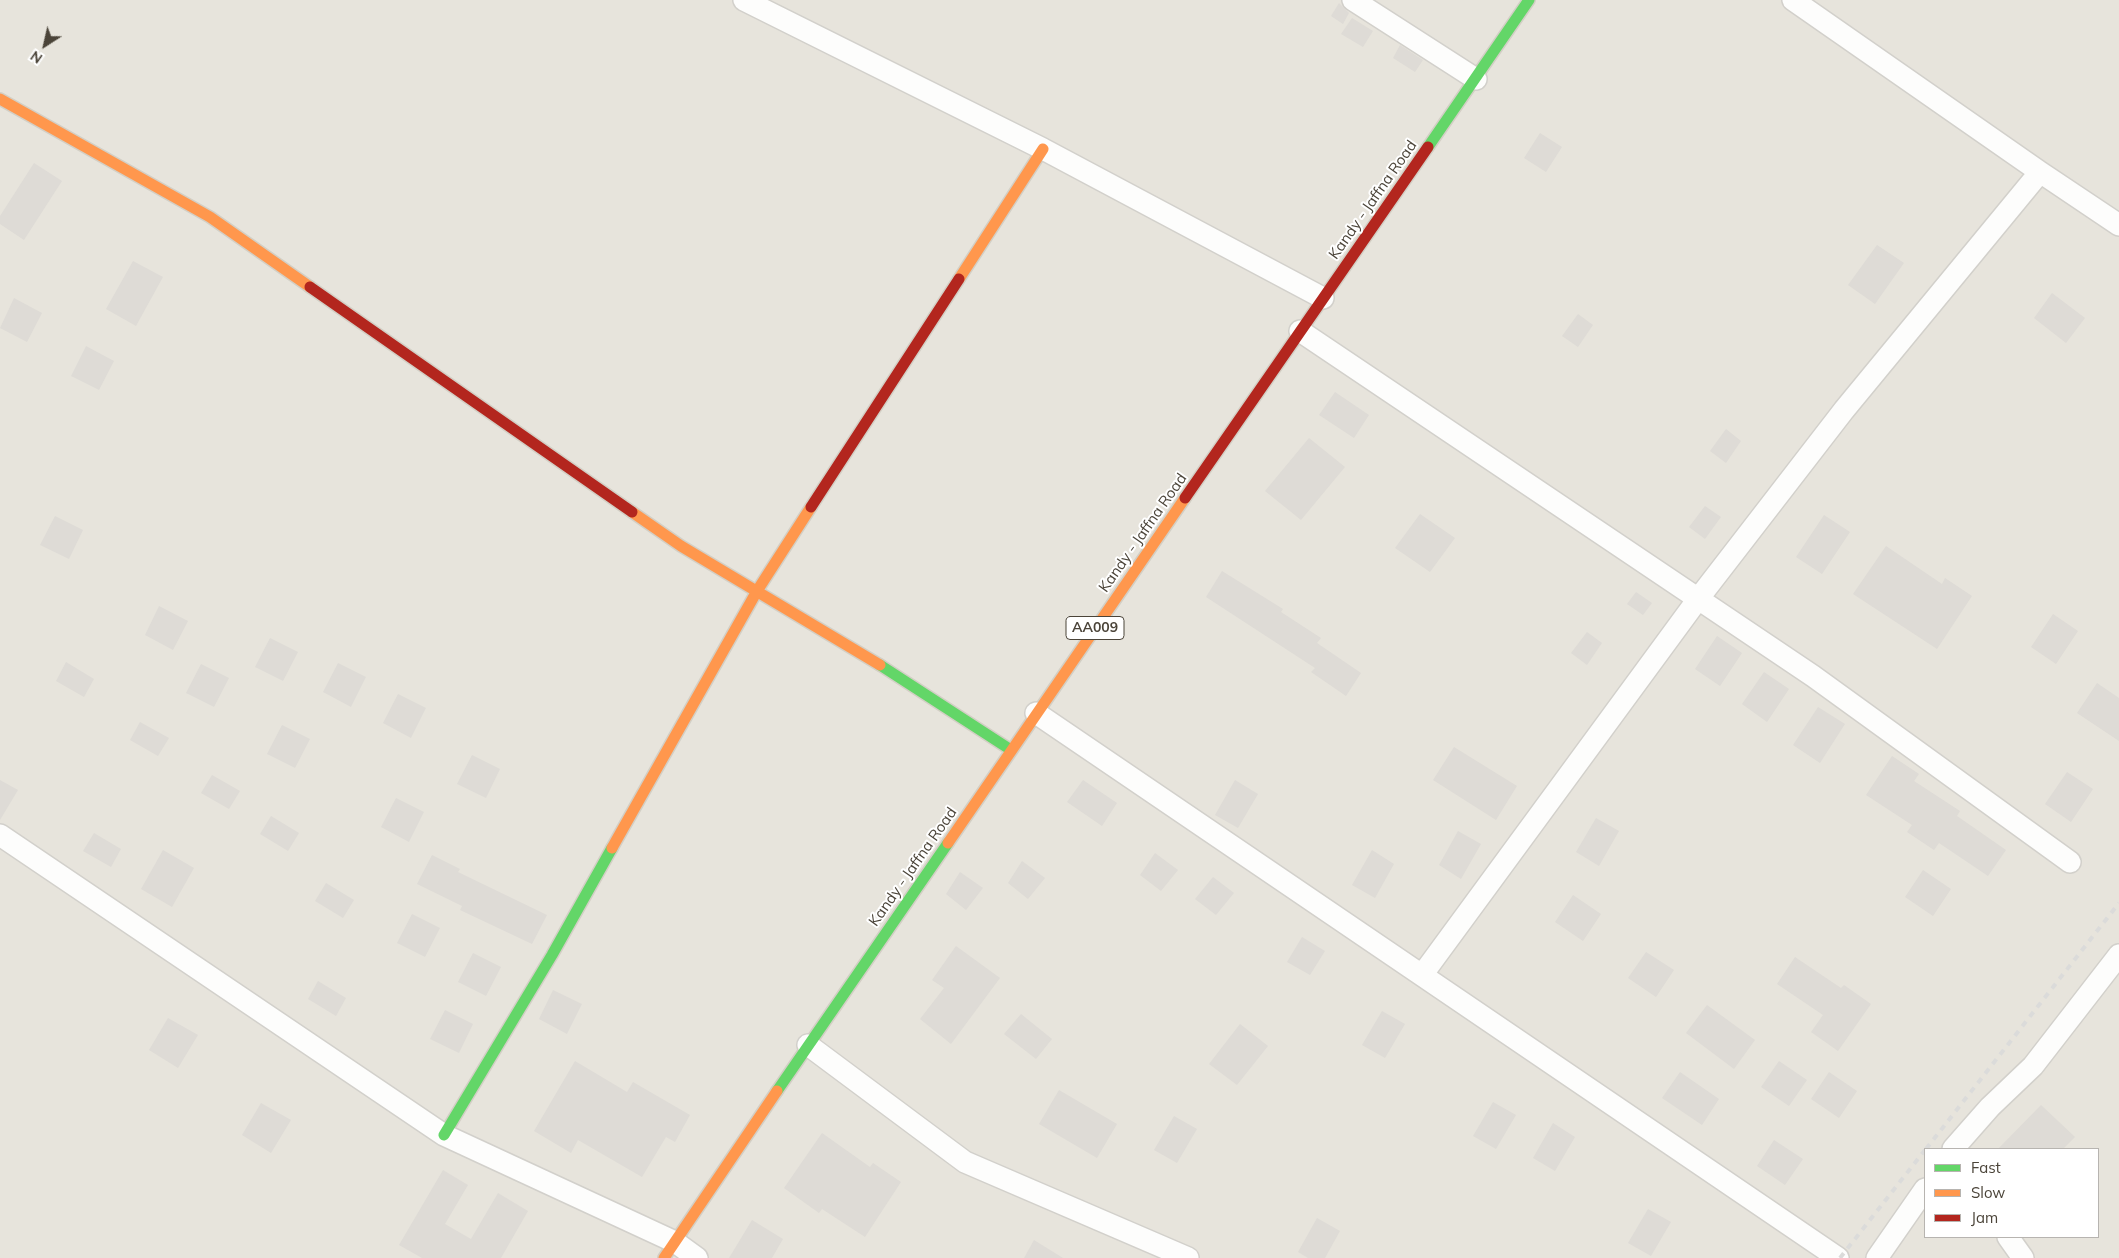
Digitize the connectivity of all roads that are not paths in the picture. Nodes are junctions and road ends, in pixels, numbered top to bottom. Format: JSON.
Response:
{"nodes":[{"id":1,"x":744,"y":0,"type":"edge"},
{"id":2,"x":1353,"y":0,"type":"edge"},
{"id":3,"x":1529,"y":0,"type":"edge"},
{"id":4,"x":1793,"y":0,"type":"edge"},
{"id":5,"x":1476,"y":79,"type":"junction"},
{"id":6,"x":0,"y":98,"type":"edge"},
{"id":7,"x":1043,"y":149,"type":"junction"},
{"id":8,"x":2040,"y":172,"type":"junction"},
{"id":9,"x":2119,"y":225,"type":"edge"},
{"id":10,"x":1323,"y":298,"type":"junction"},
{"id":11,"x":1300,"y":331,"type":"junction"},
{"id":12,"x":757,"y":591,"type":"junction"},
{"id":13,"x":1698,"y":599,"type":"junction"},
{"id":14,"x":1036,"y":713,"type":"junction"},
{"id":15,"x":1011,"y":750,"type":"junction"},
{"id":16,"x":0,"y":835,"type":"edge"},
{"id":17,"x":2070,"y":862,"type":"dead end"},
{"id":18,"x":2119,"y":955,"type":"edge"},
{"id":19,"x":1422,"y":975,"type":"junction"},
{"id":20,"x":808,"y":1045,"type":"junction"},
{"id":21,"x":444,"y":1135,"type":"junction"},
{"id":22,"x":1954,"y":1148,"type":"edge"},
{"id":23,"x":1924,"y":1189,"type":"edge"},
{"id":24,"x":2009,"y":1238,"type":"edge"},
{"id":25,"x":670,"y":1250,"type":"edge"},
{"id":26,"x":697,"y":1258,"type":"edge"},
{"id":27,"x":1188,"y":1258,"type":"edge"},
{"id":28,"x":1838,"y":1258,"type":"edge"},
{"id":29,"x":1877,"y":1258,"type":"edge"},
{"id":30,"x":2023,"y":1258,"type":"edge"}],
"edges":[{"from":1,"to":7,"type":"street"},
{"from":2,"to":5,"type":"street"},
{"from":3,"to":5,"type":"main road","name":"Kandy - Jaffna Road","number":"AA009"},
{"from":4,"to":8,"type":"street"},
{"from":5,"to":10,"type":"main road","name":"Kandy - Jaffna Road","number":"AA009"},
{"from":6,"to":12,"type":"main road"},
{"from":7,"to":10,"type":"street"},
{"from":7,"to":12,"type":"main road"},
{"from":8,"to":9,"type":"street"},
{"from":8,"to":13,"type":"street"},
{"from":10,"to":11,"type":"main road","name":"Kandy - Jaffna Road","number":"AA009"},
{"from":11,"to":13,"type":"street"},
{"from":11,"to":14,"type":"main road","name":"Kandy - Jaffna Road","number":"AA009"},
{"from":12,"to":15,"type":"main road"},
{"from":12,"to":21,"type":"main road"},
{"from":13,"to":17,"type":"street"},
{"from":13,"to":19,"type":"street"},
{"from":14,"to":15,"type":"main road","name":"Kandy - Jaffna Road","number":"AA009"},
{"from":14,"to":19,"type":"street"},
{"from":15,"to":20,"type":"main road","name":"Kandy - Jaffna Road","number":"AA009"},
{"from":16,"to":21,"type":"street"},
{"from":18,"to":22,"type":"street"},
{"from":19,"to":28,"type":"street"},
{"from":20,"to":25,"type":"main road","name":"Kandy - Jaffna Road","number":"AA009"},
{"from":20,"to":27,"type":"street"},
{"from":21,"to":25,"type":"street"},
{"from":23,"to":29,"type":"street"},
{"from":24,"to":30,"type":"street"},
{"from":25,"to":26,"type":"street"}]}
